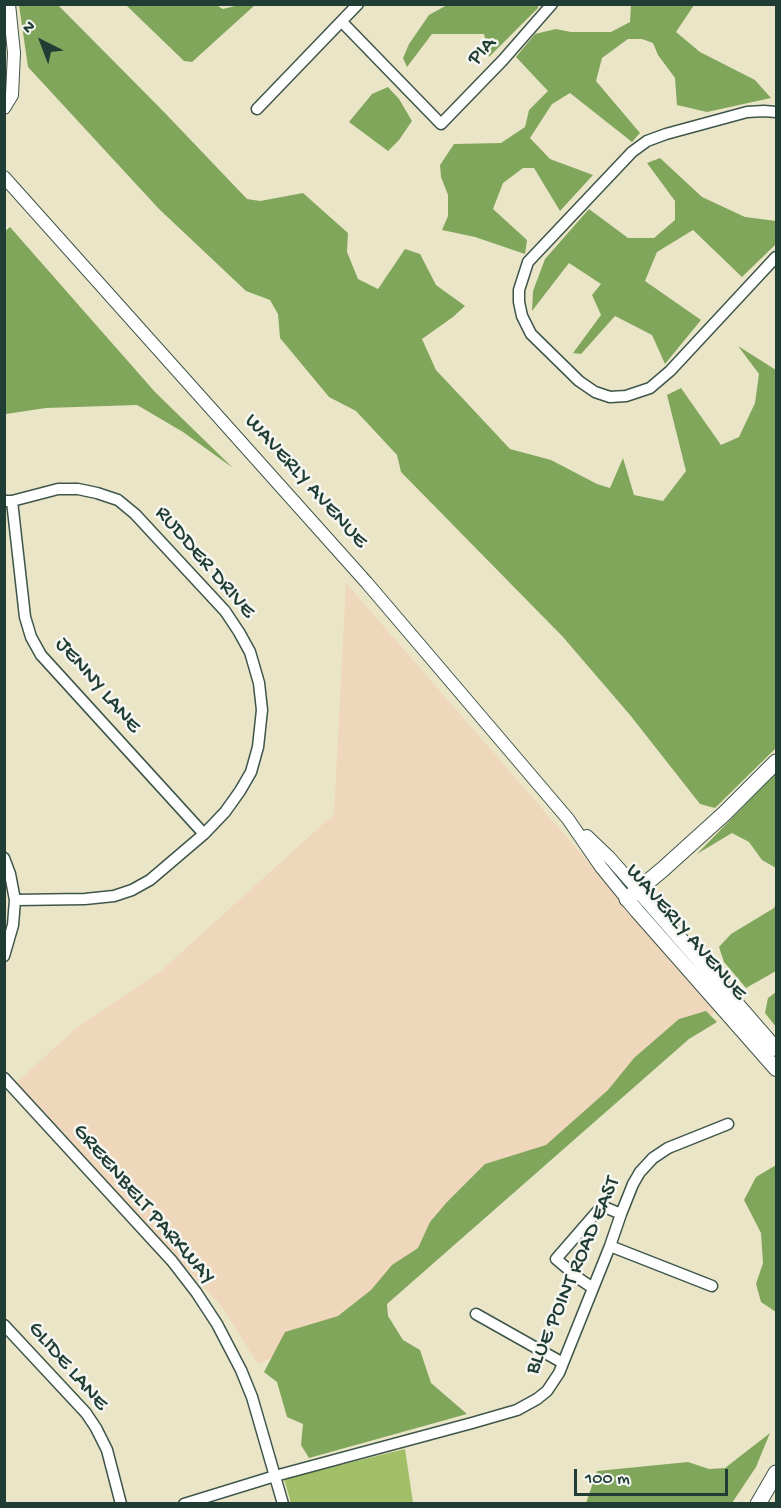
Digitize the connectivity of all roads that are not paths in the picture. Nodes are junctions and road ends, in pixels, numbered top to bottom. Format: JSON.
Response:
{"nodes":[{"id":1,"x":9,"y":4,"type":"edge"},
{"id":2,"x":358,"y":4,"type":"edge"},
{"id":3,"x":552,"y":4,"type":"edge"},
{"id":4,"x":342,"y":22,"type":"junction"},
{"id":5,"x":4,"y":108,"type":"edge"},
{"id":6,"x":257,"y":109,"type":"dead end"},
{"id":7,"x":777,"y":112,"type":"edge"},
{"id":8,"x":4,"y":177,"type":"edge"},
{"id":9,"x":777,"y":257,"type":"edge"},
{"id":10,"x":8,"y":501,"type":"edge"},
{"id":11,"x":777,"y":762,"type":"edge"},
{"id":12,"x":204,"y":834,"type":"junction"},
{"id":13,"x":4,"y":858,"type":"edge"},
{"id":14,"x":633,"y":895,"type":"junction"},
{"id":15,"x":15,"y":900,"type":"junction"},
{"id":16,"x":4,"y":956,"type":"edge"},
{"id":17,"x":777,"y":1049,"type":"edge"},
{"id":18,"x":777,"y":1069,"type":"edge"},
{"id":19,"x":4,"y":1078,"type":"edge"},
{"id":20,"x":728,"y":1124,"type":"dead end"},
{"id":21,"x":621,"y":1214,"type":"junction"},
{"id":22,"x":610,"y":1246,"type":"junction"},
{"id":23,"x":712,"y":1286,"type":"dead end"},
{"id":24,"x":593,"y":1288,"type":"junction"},
{"id":25,"x":476,"y":1314,"type":"dead end"},
{"id":26,"x":4,"y":1325,"type":"edge"},
{"id":27,"x":563,"y":1364,"type":"junction"},
{"id":28,"x":777,"y":1473,"type":"edge"},
{"id":29,"x":275,"y":1476,"type":"junction"},
{"id":30,"x":121,"y":1503,"type":"edge"},
{"id":31,"x":184,"y":1503,"type":"edge"},
{"id":32,"x":283,"y":1503,"type":"edge"},
{"id":33,"x":758,"y":1503,"type":"edge"}],
"edges":[{"from":1,"to":5,"type":"street"},
{"from":2,"to":4,"type":"street"},
{"from":3,"to":4,"type":"street","name":"PIA"},
{"from":4,"to":6,"type":"street"},
{"from":7,"to":9,"type":"street"},
{"from":8,"to":14,"type":"street","name":"WAVERLY AVENUE"},
{"from":10,"to":12,"type":"street","name":"JENNY LANE"},
{"from":10,"to":12,"type":"street","name":"RUDDER DRIVE"},
{"from":11,"to":14,"type":"main road"},
{"from":12,"to":15,"type":"street","name":"RUDDER DRIVE"},
{"from":13,"to":15,"type":"street"},
{"from":14,"to":17,"type":"main road","name":"WAVERLY AVENUE"},
{"from":14,"to":18,"type":"main road","name":"WAVERLY AVENUE"},
{"from":15,"to":16,"type":"street"},
{"from":19,"to":29,"type":"street","name":"GREENBELT PARKWAY"},
{"from":20,"to":21,"type":"street","name":"BLUE POINT ROAD EAST"},
{"from":21,"to":22,"type":"street","name":"BLUE POINT ROAD EAST"},
{"from":21,"to":24,"type":"street"},
{"from":22,"to":23,"type":"street"},
{"from":22,"to":24,"type":"street","name":"BLUE POINT ROAD EAST"},
{"from":24,"to":27,"type":"street","name":"BLUE POINT ROAD EAST"},
{"from":25,"to":27,"type":"street"},
{"from":26,"to":30,"type":"street","name":"GLIDE LANE"},
{"from":27,"to":29,"type":"street","name":"BLUE POINT ROAD EAST"},
{"from":28,"to":33,"type":"main road"},
{"from":29,"to":31,"type":"street","name":"BLUE POINT ROAD EAST"},
{"from":29,"to":32,"type":"street","name":"GREENBELT PARKWAY"}]}
